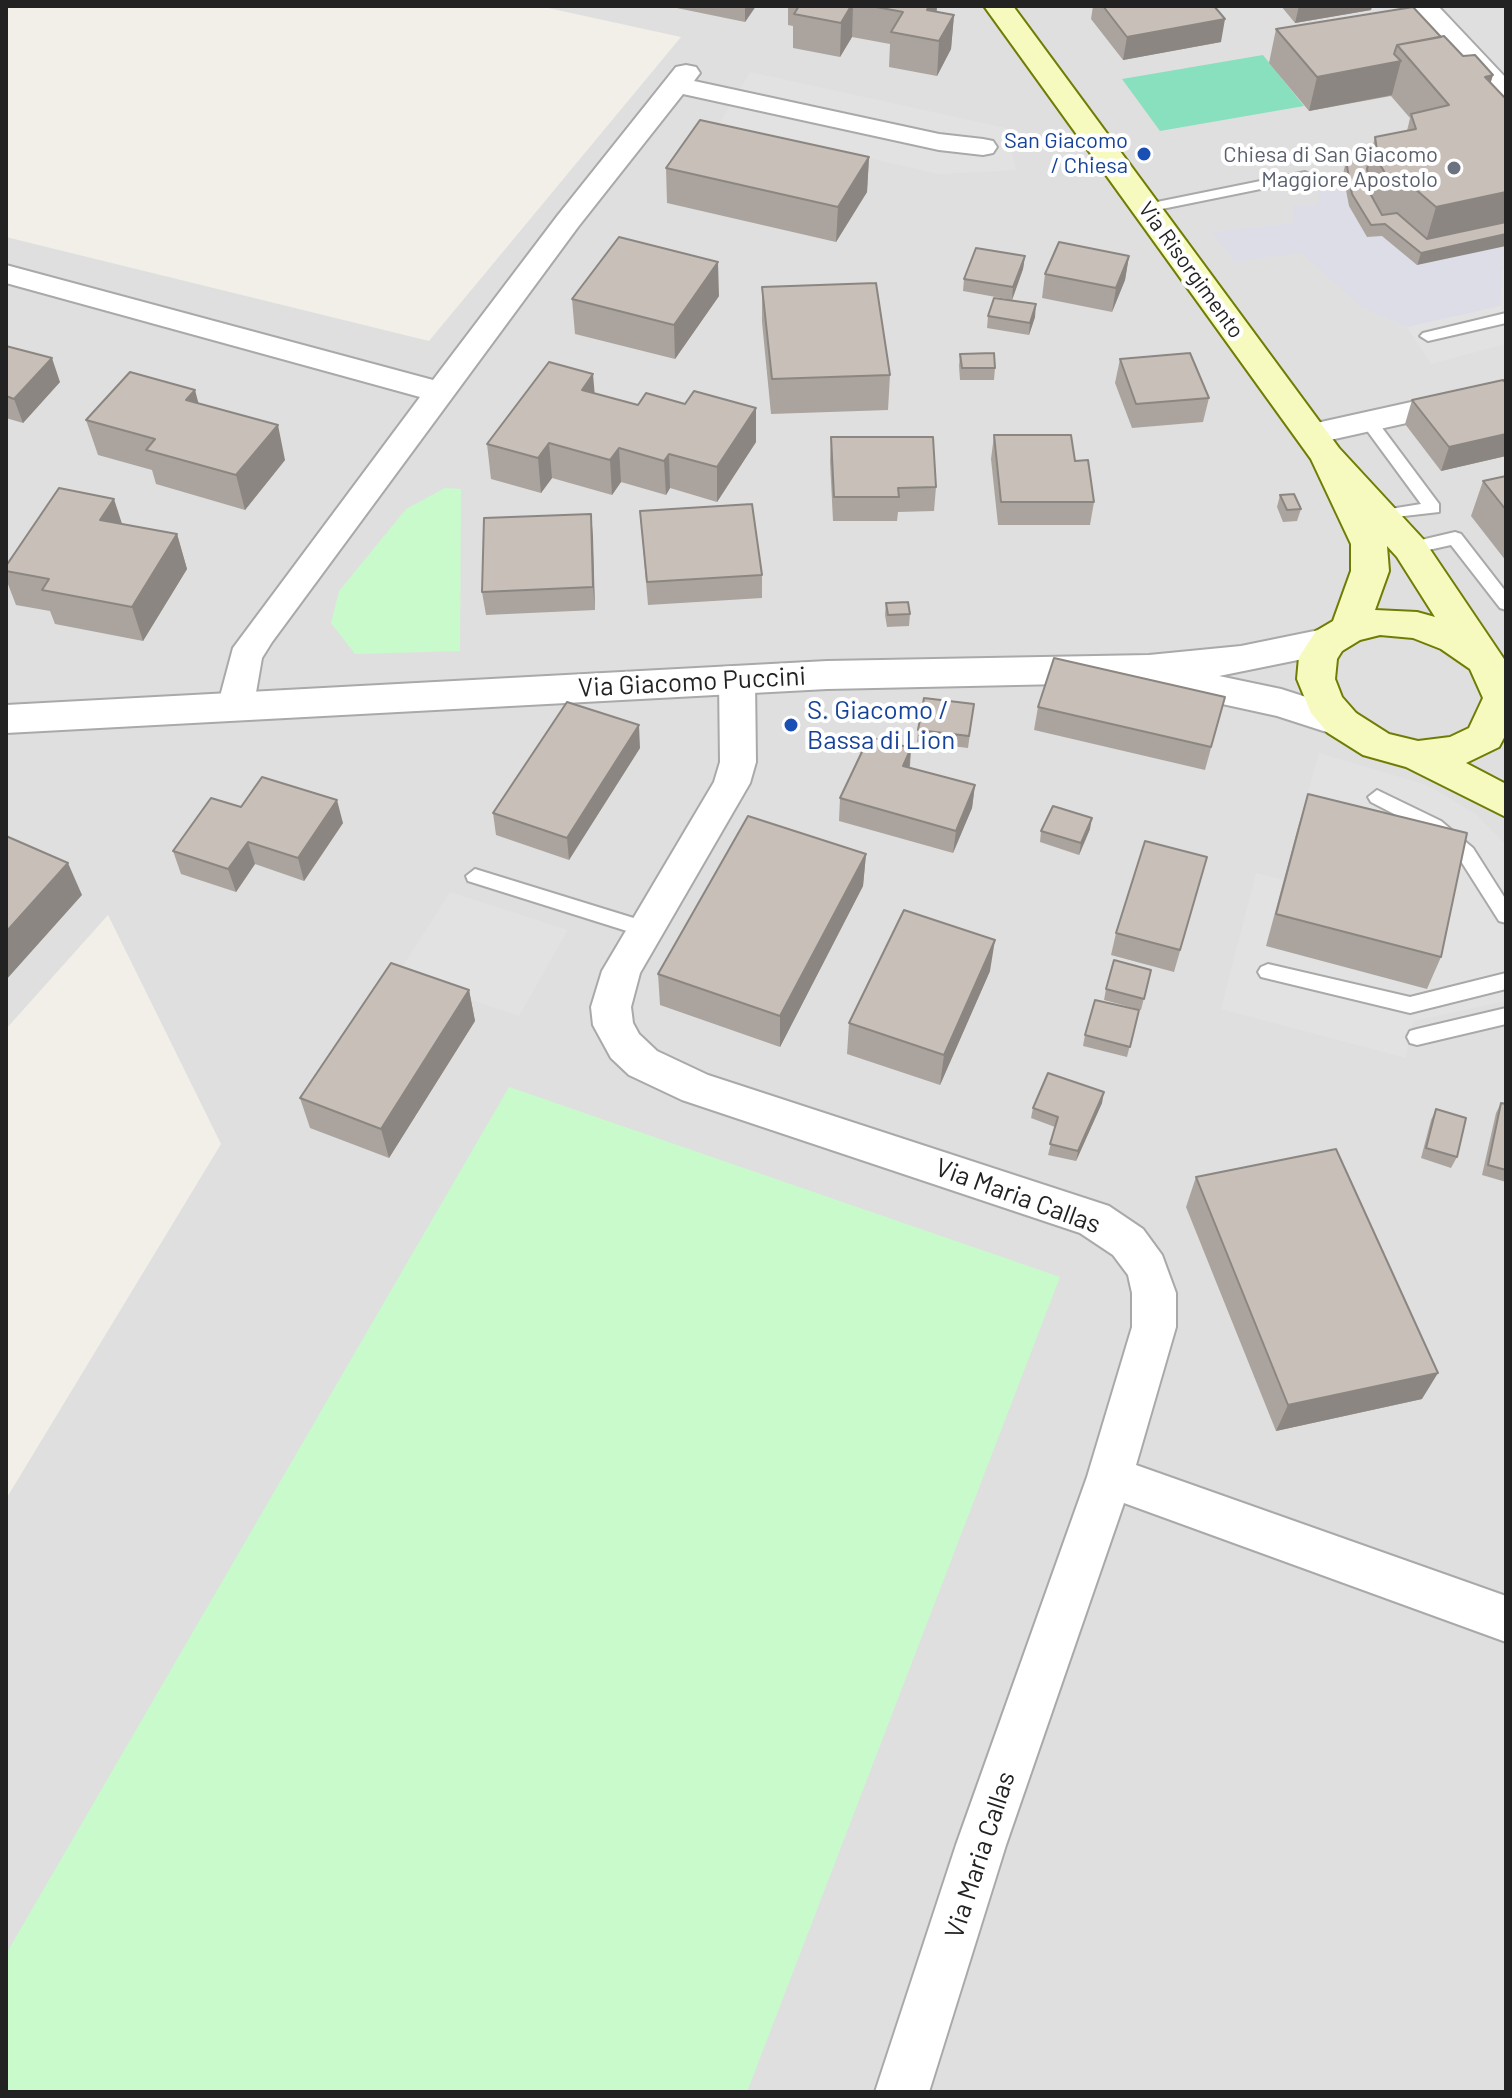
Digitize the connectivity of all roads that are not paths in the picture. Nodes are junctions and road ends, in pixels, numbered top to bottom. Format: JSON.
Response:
{"nodes":[{"id":1,"x":998,"y":6,"type":"edge"},
{"id":2,"x":1423,"y":6,"type":"edge"},
{"id":3,"x":1506,"y":94,"type":"edge"},
{"id":4,"x":983,"y":147,"type":"dead end"},
{"id":5,"x":1305,"y":176,"type":"dead end"},
{"id":6,"x":1147,"y":208,"type":"junction"},
{"id":7,"x":6,"y":274,"type":"edge"},
{"id":8,"x":1506,"y":318,"type":"edge"},
{"id":9,"x":1428,"y":336,"type":"dead end"},
{"id":10,"x":1506,"y":391,"type":"edge"},
{"id":11,"x":442,"y":393,"type":"junction"},
{"id":12,"x":1368,"y":421,"type":"junction"},
{"id":13,"x":1320,"y":445,"type":"junction"},
{"id":14,"x":1384,"y":515,"type":"junction"},
{"id":15,"x":1410,"y":548,"type":"junction"},
{"id":16,"x":1506,"y":604,"type":"edge"},
{"id":17,"x":1339,"y":635,"type":"junction"},
{"id":18,"x":1484,"y":659,"type":"junction"},
{"id":19,"x":1149,"y":669,"type":"junction"},
{"id":20,"x":737,"y":680,"type":"junction"},
{"id":21,"x":1504,"y":700,"type":"edge"},
{"id":22,"x":236,"y":704,"type":"junction"},
{"id":23,"x":6,"y":719,"type":"edge"},
{"id":24,"x":1342,"y":723,"type":"junction"},
{"id":25,"x":1418,"y":756,"type":"junction"},
{"id":26,"x":1377,"y":797,"type":"dead end"},
{"id":27,"x":1506,"y":802,"type":"edge"},
{"id":28,"x":475,"y":876,"type":"dead end"},
{"id":29,"x":1506,"y":916,"type":"edge"},
{"id":30,"x":646,"y":929,"type":"junction"},
{"id":31,"x":1268,"y":972,"type":"dead end"},
{"id":32,"x":1506,"y":981,"type":"edge"},
{"id":33,"x":1506,"y":1016,"type":"edge"},
{"id":34,"x":1417,"y":1037,"type":"dead end"},
{"id":35,"x":1110,"y":1477,"type":"junction"},
{"id":36,"x":1506,"y":1619,"type":"edge"},
{"id":37,"x":902,"y":2092,"type":"edge"}],
"edges":[{"from":1,"to":6,"type":"main road","name":"Via Risorgimento"},
{"from":2,"to":3,"type":"street"},
{"from":4,"to":11,"type":"street"},
{"from":5,"to":6,"type":"lane"},
{"from":6,"to":13,"type":"main road","name":"Via Risorgimento"},
{"from":7,"to":11,"type":"street"},
{"from":8,"to":9,"type":"lane"},
{"from":10,"to":12,"type":"street"},
{"from":11,"to":22,"type":"street"},
{"from":12,"to":13,"type":"street"},
{"from":12,"to":14,"type":"lane"},
{"from":13,"to":14,"type":"main road","name":"Via Risorgimento"},
{"from":13,"to":17,"type":"main road","name":"Via Risorgimento"},
{"from":14,"to":15,"type":"main road","name":"Via Risorgimento"},
{"from":15,"to":16,"type":"lane"},
{"from":15,"to":18,"type":"main road","name":"Via Risorgimento"},
{"from":17,"to":18,"type":"main road"},
{"from":17,"to":19,"type":"street","name":"Via Giacomo Puccini"},
{"from":17,"to":24,"type":"main road"},
{"from":18,"to":21,"type":"main road"},
{"from":19,"to":20,"type":"street","name":"Via Giacomo Puccini"},
{"from":19,"to":24,"type":"street","name":"Via Giacomo Puccini"},
{"from":20,"to":22,"type":"street","name":"Via Giacomo Puccini"},
{"from":20,"to":30,"type":"street","name":"Via Maria Callas"},
{"from":21,"to":25,"type":"main road"},
{"from":22,"to":23,"type":"street","name":"Via Giacomo Puccini"},
{"from":24,"to":25,"type":"main road"},
{"from":25,"to":27,"type":"main road"},
{"from":26,"to":29,"type":"lane"},
{"from":28,"to":30,"type":"lane"},
{"from":30,"to":35,"type":"street","name":"Via Maria Callas"},
{"from":31,"to":32,"type":"lane"},
{"from":33,"to":34,"type":"lane"},
{"from":35,"to":36,"type":"street"},
{"from":35,"to":37,"type":"street","name":"Via Maria Callas"}]}
